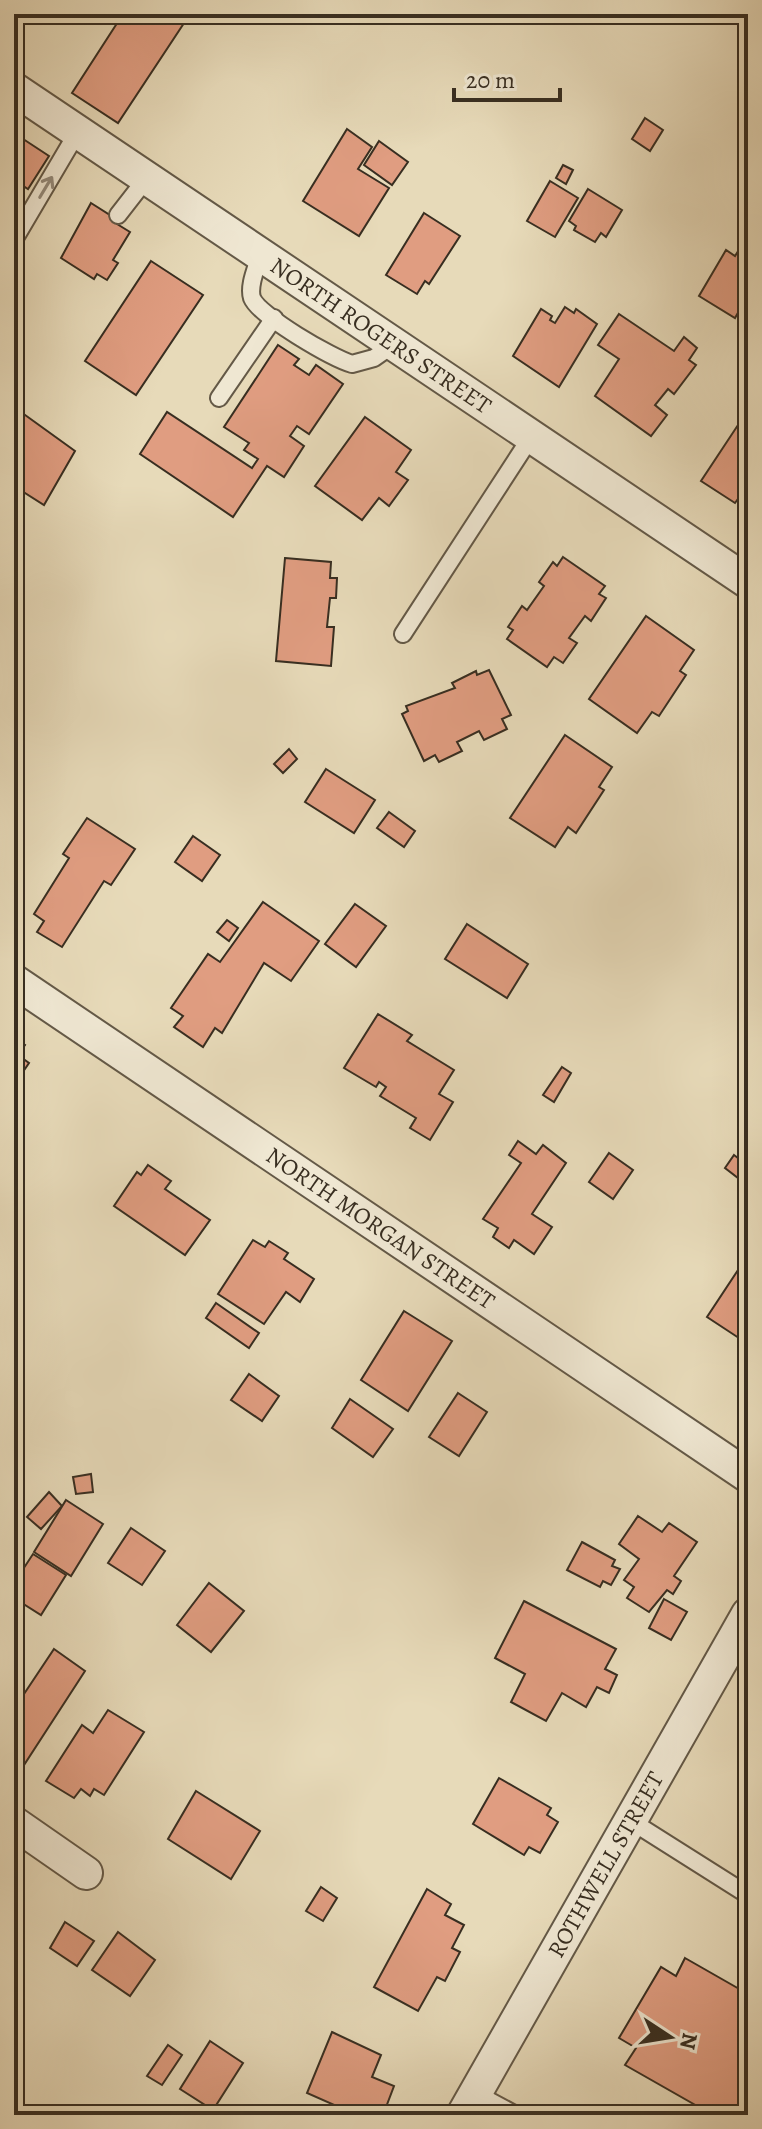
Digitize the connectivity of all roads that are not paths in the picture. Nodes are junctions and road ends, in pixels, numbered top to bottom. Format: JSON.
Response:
{"nodes":[{"id":1,"x":14,"y":89,"type":"edge"},
{"id":2,"x":77,"y":133,"type":"junction"},
{"id":3,"x":146,"y":179,"type":"junction"},
{"id":4,"x":118,"y":215,"type":"dead end"},
{"id":5,"x":14,"y":240,"type":"edge"},
{"id":6,"x":260,"y":255,"type":"junction"},
{"id":7,"x":274,"y":318,"type":"junction"},
{"id":8,"x":394,"y":344,"type":"junction"},
{"id":9,"x":219,"y":398,"type":"dead end"},
{"id":10,"x":531,"y":437,"type":"junction"},
{"id":11,"x":748,"y":582,"type":"edge"},
{"id":12,"x":403,"y":634,"type":"dead end"},
{"id":13,"x":14,"y":981,"type":"edge"},
{"id":14,"x":748,"y":1476,"type":"edge"},
{"id":15,"x":748,"y":1614,"type":"edge"},
{"id":16,"x":631,"y":1821,"type":"junction"},
{"id":17,"x":14,"y":1823,"type":"edge"},
{"id":18,"x":86,"y":1873,"type":"dead end"},
{"id":19,"x":748,"y":1895,"type":"edge"},
{"id":20,"x":469,"y":2104,"type":"edge"},
{"id":21,"x":516,"y":2115,"type":"edge"}],
"edges":[{"from":1,"to":2,"type":"street","name":"NORTH ROGERS STREET"},
{"from":2,"to":3,"type":"street","name":"NORTH ROGERS STREET"},
{"from":5,"to":2,"type":"lane","one_way":true},
{"from":3,"to":4,"type":"lane"},
{"from":3,"to":6,"type":"street","name":"NORTH ROGERS STREET"},
{"from":6,"to":7,"type":"lane"},
{"from":6,"to":8,"type":"street","name":"NORTH ROGERS STREET"},
{"from":7,"to":8,"type":"lane"},
{"from":7,"to":9,"type":"lane"},
{"from":8,"to":10,"type":"street","name":"NORTH ROGERS STREET"},
{"from":10,"to":11,"type":"street","name":"NORTH ROGERS STREET"},
{"from":10,"to":12,"type":"lane"},
{"from":13,"to":14,"type":"street","name":"NORTH MORGAN STREET"},
{"from":15,"to":16,"type":"street","name":"ROTHWELL STREET"},
{"from":16,"to":19,"type":"lane"},
{"from":16,"to":20,"type":"street","name":"ROTHWELL STREET"},
{"from":17,"to":18,"type":"street"},
{"from":20,"to":21,"type":"lane"}]}
